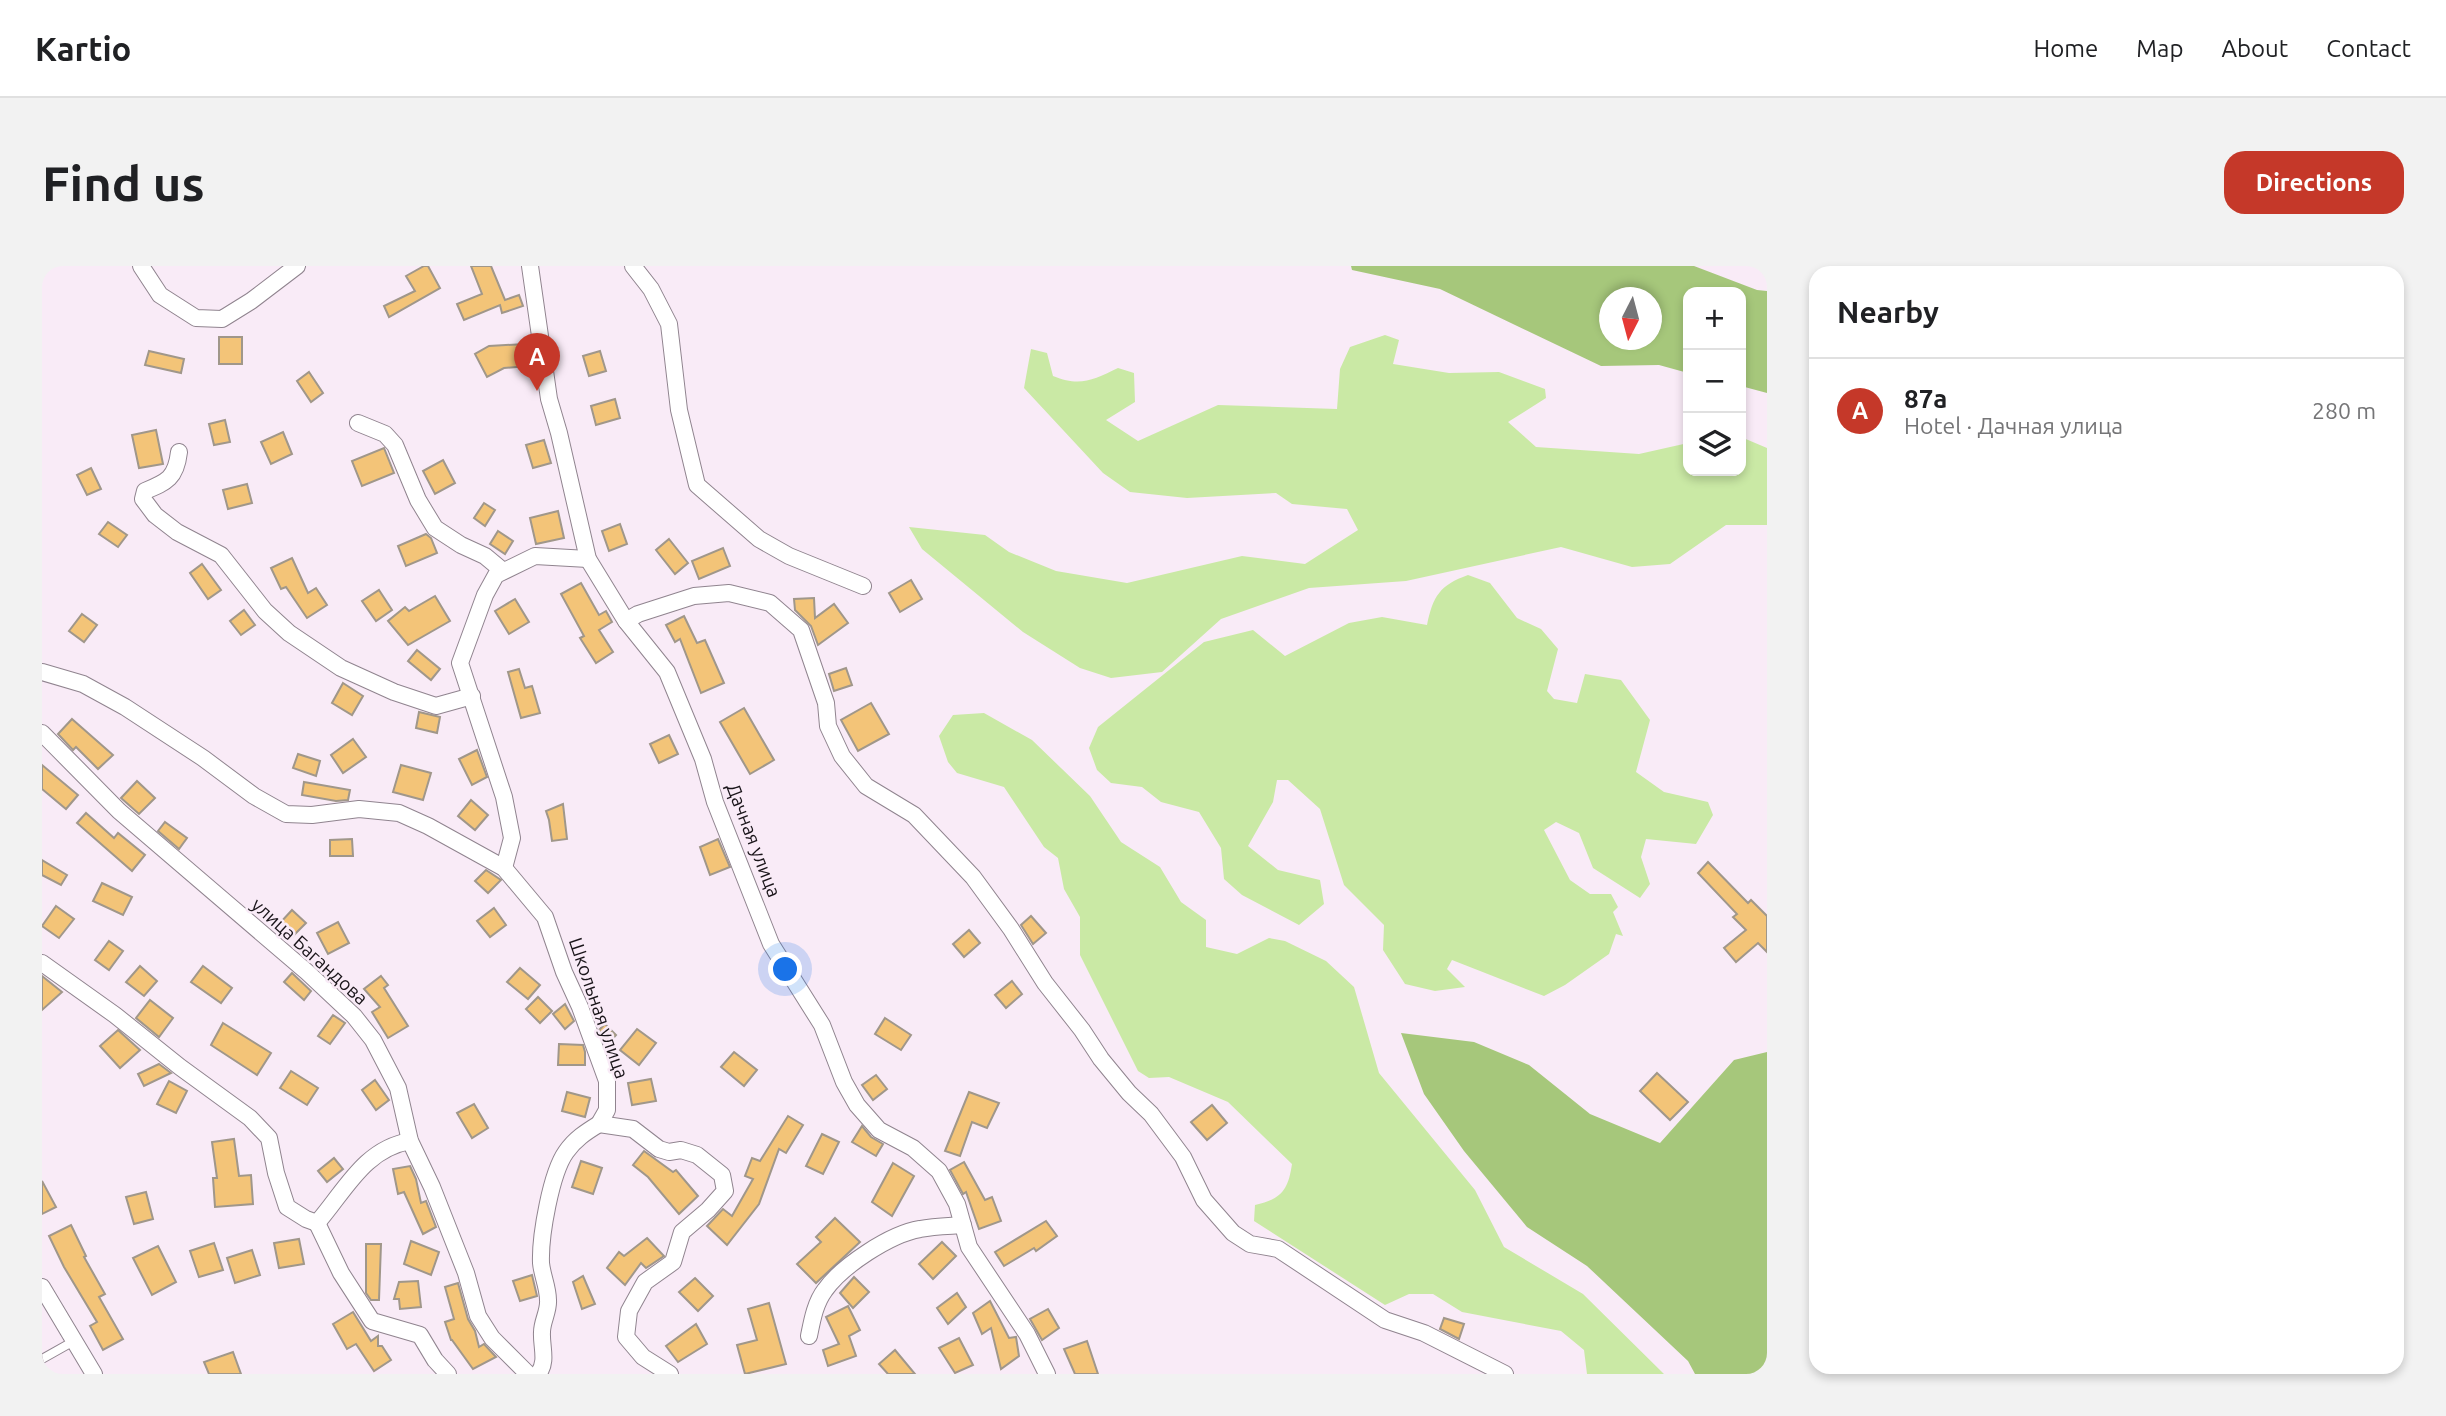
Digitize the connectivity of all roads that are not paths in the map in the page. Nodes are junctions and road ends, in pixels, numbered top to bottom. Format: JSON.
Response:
{"nodes":[{"id":1,"x":141,"y":266,"type":"edge"},
{"id":2,"x":296,"y":266,"type":"edge"},
{"id":3,"x":530,"y":266,"type":"edge"},
{"id":4,"x":633,"y":266,"type":"edge"},
{"id":5,"x":358,"y":423,"type":"dead end"},
{"id":6,"x":179,"y":452,"type":"dead end"},
{"id":7,"x":588,"y":559,"type":"junction"},
{"id":8,"x":503,"y":571,"type":"junction"},
{"id":9,"x":863,"y":586,"type":"dead end"},
{"id":10,"x":626,"y":621,"type":"junction"},
{"id":11,"x":42,"y":672,"type":"edge"},
{"id":12,"x":472,"y":696,"type":"junction"},
{"id":13,"x":42,"y":733,"type":"edge"},
{"id":14,"x":503,"y":868,"type":"junction"},
{"id":15,"x":42,"y":963,"type":"edge"},
{"id":16,"x":599,"y":1124,"type":"junction"},
{"id":17,"x":410,"y":1141,"type":"junction"},
{"id":18,"x":317,"y":1223,"type":"junction"},
{"id":19,"x":963,"y":1225,"type":"junction"},
{"id":20,"x":42,"y":1287,"type":"edge"},
{"id":21,"x":809,"y":1336,"type":"dead end"},
{"id":22,"x":75,"y":1341,"type":"junction"},
{"id":23,"x":42,"y":1359,"type":"edge"},
{"id":24,"x":524,"y":1373,"type":"edge"},
{"id":25,"x":94,"y":1374,"type":"edge"},
{"id":26,"x":448,"y":1374,"type":"edge"},
{"id":27,"x":670,"y":1374,"type":"edge"},
{"id":28,"x":1047,"y":1374,"type":"edge"},
{"id":29,"x":1504,"y":1374,"type":"edge"}],
"edges":[{"from":1,"to":2,"type":"street"},
{"from":3,"to":7,"type":"street","name":"Дачная улица"},
{"from":4,"to":9,"type":"street"},
{"from":5,"to":8,"type":"street"},
{"from":6,"to":12,"type":"street"},
{"from":7,"to":8,"type":"street"},
{"from":7,"to":10,"type":"street","name":"Дачная улица"},
{"from":8,"to":12,"type":"street"},
{"from":10,"to":19,"type":"street","name":"Дачная улица"},
{"from":10,"to":29,"type":"street"},
{"from":11,"to":14,"type":"street"},
{"from":12,"to":14,"type":"street"},
{"from":13,"to":17,"type":"street","name":"улица Багандова"},
{"from":14,"to":16,"type":"street","name":"Школьная улица"},
{"from":15,"to":18,"type":"street"},
{"from":16,"to":24,"type":"street"},
{"from":16,"to":27,"type":"street"},
{"from":17,"to":18,"type":"street"},
{"from":17,"to":24,"type":"street","name":"улица Багандова"},
{"from":18,"to":26,"type":"street"},
{"from":19,"to":21,"type":"street"},
{"from":19,"to":28,"type":"street","name":"Дачная улица"},
{"from":20,"to":22,"type":"street"},
{"from":22,"to":23,"type":"lane"},
{"from":22,"to":25,"type":"street"}]}
